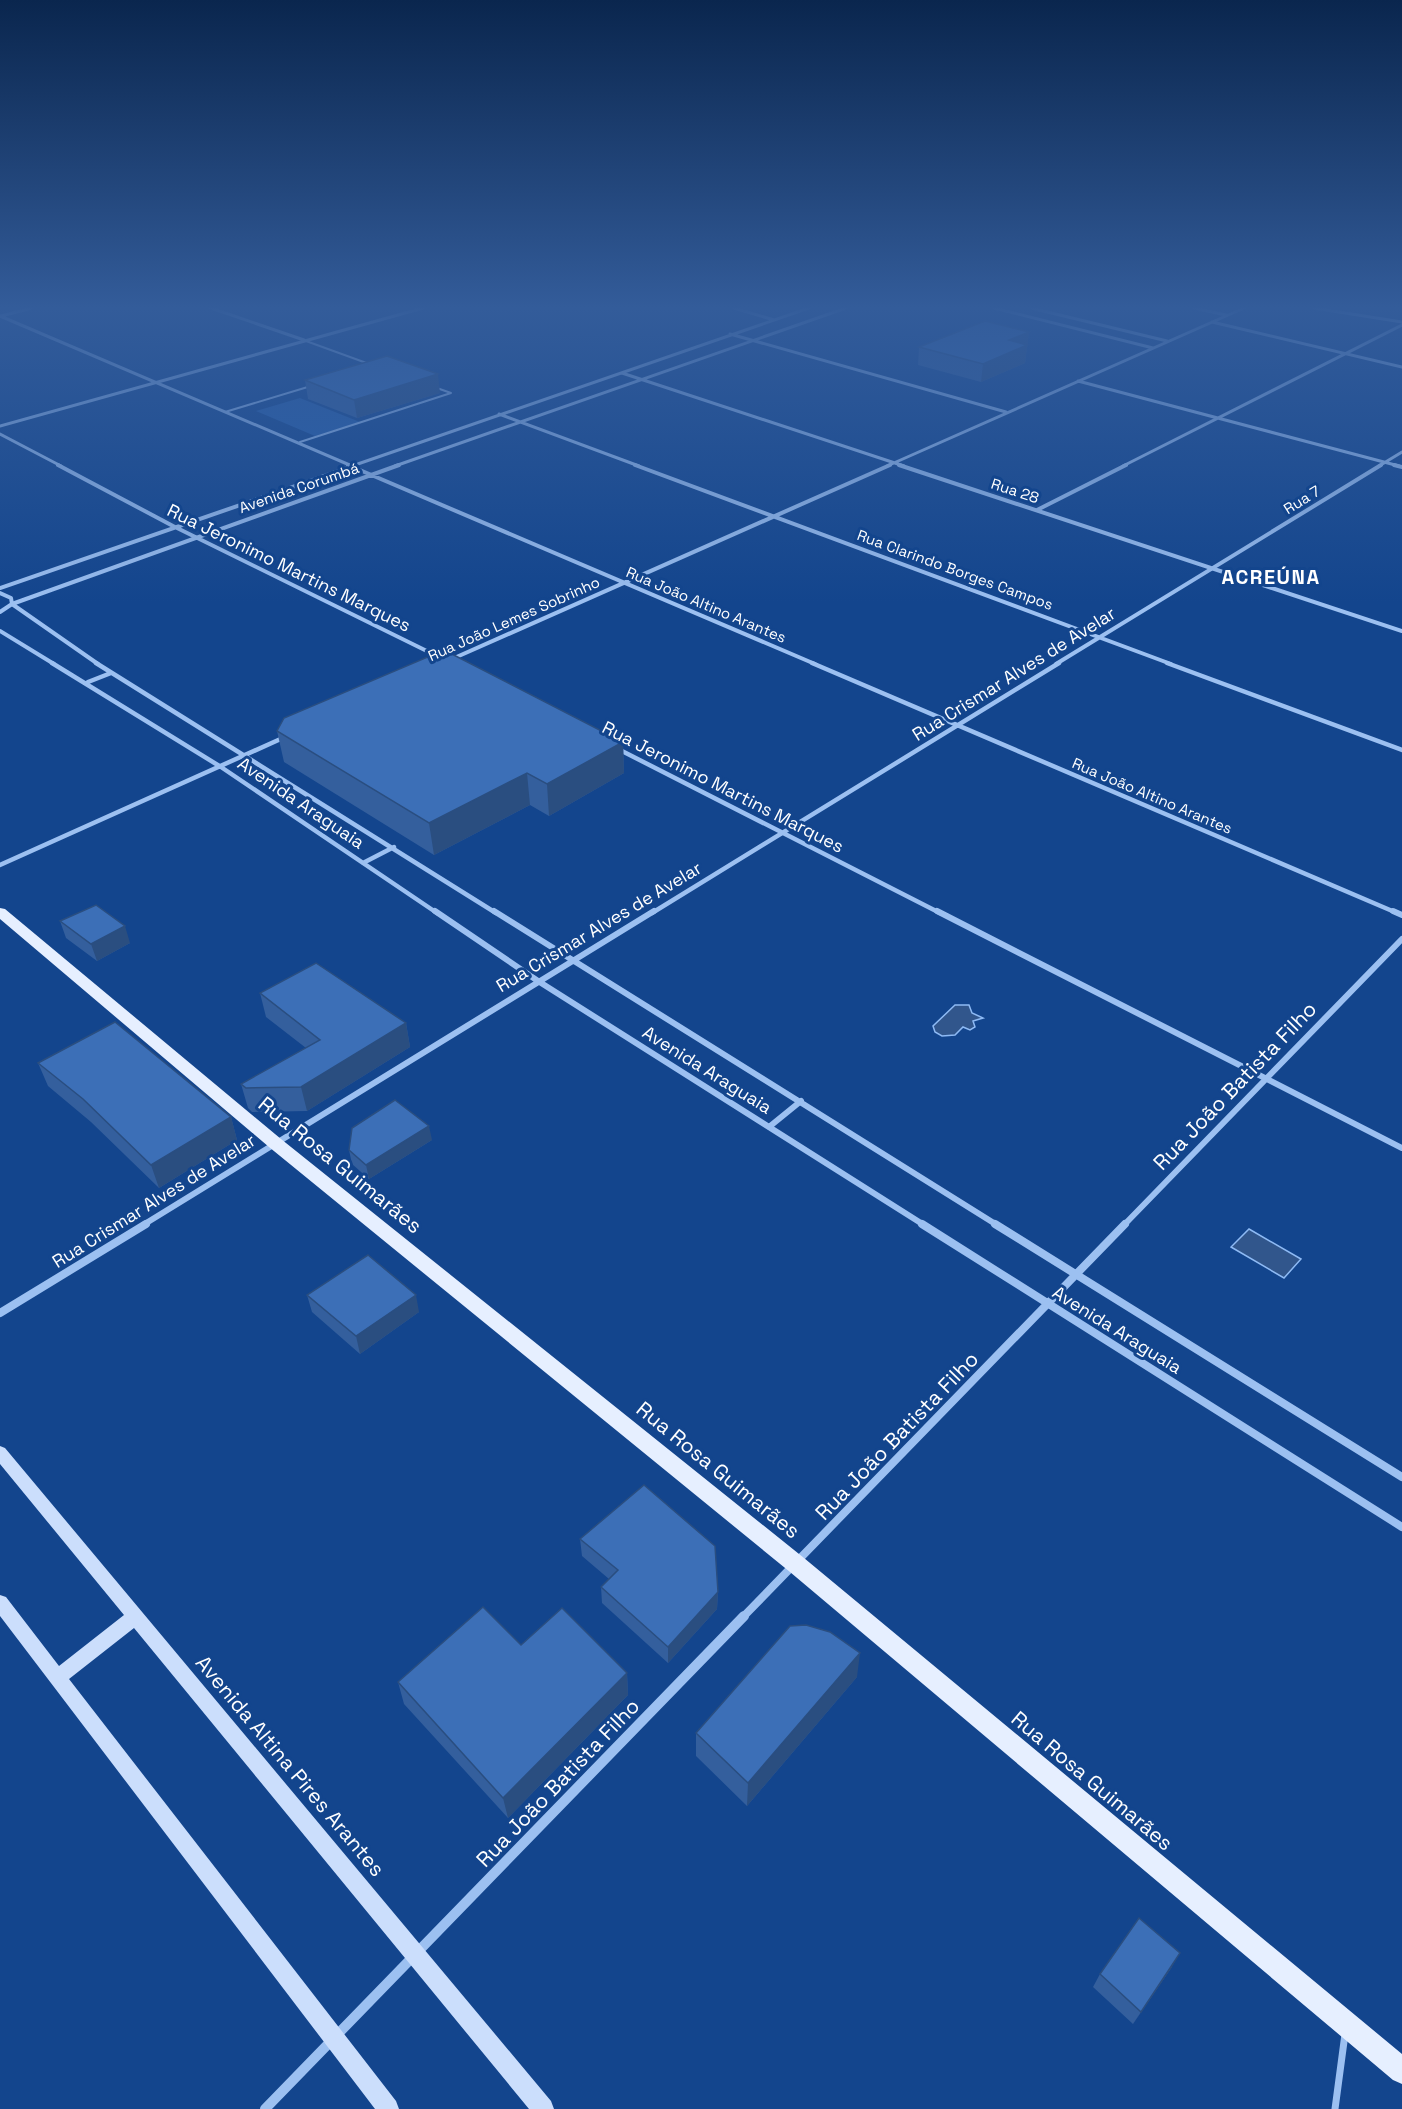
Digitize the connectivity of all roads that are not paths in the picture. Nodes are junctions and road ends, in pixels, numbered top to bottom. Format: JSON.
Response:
{"nodes":[{"id":1,"x":71,"y":406,"type":"edge"},
{"id":2,"x":214,"y":406,"type":"edge"},
{"id":3,"x":241,"y":406,"type":"edge"},
{"id":4,"x":410,"y":406,"type":"edge"},
{"id":5,"x":521,"y":406,"type":"edge"},
{"id":6,"x":569,"y":406,"type":"edge"},
{"id":7,"x":722,"y":406,"type":"edge"},
{"id":8,"x":987,"y":406,"type":"edge"},
{"id":9,"x":1019,"y":406,"type":"edge"},
{"id":10,"x":1176,"y":406,"type":"edge"},
{"id":11,"x":1238,"y":406,"type":"edge"},
{"id":12,"x":225,"y":411,"type":"junction"},
{"id":13,"x":1006,"y":412,"type":"junction"},
{"id":14,"x":499,"y":414,"type":"junction"},
{"id":15,"x":1217,"y":417,"type":"junction"},
{"id":16,"x":522,"y":423,"type":"junction"},
{"id":17,"x":0,"y":426,"type":"edge"},
{"id":18,"x":0,"y":434,"type":"edge"},
{"id":19,"x":300,"y":442,"type":"junction"},
{"id":20,"x":1402,"y":452,"type":"edge"},
{"id":21,"x":890,"y":463,"type":"junction"},
{"id":22,"x":1386,"y":463,"type":"junction"},
{"id":23,"x":351,"y":465,"type":"junction"},
{"id":24,"x":1402,"y":467,"type":"edge"},
{"id":25,"x":375,"y":475,"type":"junction"},
{"id":26,"x":1036,"y":510,"type":"junction"},
{"id":27,"x":771,"y":517,"type":"junction"},
{"id":28,"x":173,"y":526,"type":"junction"},
{"id":29,"x":196,"y":536,"type":"junction"},
{"id":30,"x":1214,"y":568,"type":"junction"},
{"id":31,"x":625,"y":583,"type":"junction"},
{"id":32,"x":0,"y":588,"type":"edge"},
{"id":33,"x":0,"y":593,"type":"edge"},
{"id":34,"x":12,"y":604,"type":"junction"},
{"id":35,"x":0,"y":612,"type":"edge"},
{"id":36,"x":1402,"y":630,"type":"edge"},
{"id":37,"x":0,"y":631,"type":"edge"},
{"id":38,"x":1103,"y":637,"type":"junction"},
{"id":39,"x":447,"y":661,"type":"junction"},
{"id":40,"x":436,"y":666,"type":"edge"},
{"id":41,"x":457,"y":666,"type":"edge"},
{"id":42,"x":111,"y":673,"type":"junction"},
{"id":43,"x":88,"y":682,"type":"junction"},
{"id":44,"x":957,"y":727,"type":"junction"},
{"id":45,"x":288,"y":735,"type":"edge"},
{"id":46,"x":615,"y":747,"type":"edge"},
{"id":47,"x":1402,"y":750,"type":"edge"},
{"id":48,"x":246,"y":755,"type":"junction"},
{"id":49,"x":221,"y":767,"type":"junction"},
{"id":50,"x":783,"y":833,"type":"junction"},
{"id":51,"x":394,"y":847,"type":"junction"},
{"id":52,"x":363,"y":863,"type":"junction"},
{"id":53,"x":0,"y":866,"type":"edge"},
{"id":54,"x":0,"y":912,"type":"edge"},
{"id":55,"x":1402,"y":915,"type":"edge"},
{"id":56,"x":1402,"y":939,"type":"edge"},
{"id":57,"x":574,"y":959,"type":"junction"},
{"id":58,"x":538,"y":981,"type":"junction"},
{"id":59,"x":1265,"y":1080,"type":"junction"},
{"id":60,"x":801,"y":1101,"type":"junction"},
{"id":61,"x":769,"y":1127,"type":"junction"},
{"id":62,"x":275,"y":1143,"type":"junction"},
{"id":63,"x":1402,"y":1148,"type":"edge"},
{"id":64,"x":1078,"y":1274,"type":"junction"},
{"id":65,"x":1049,"y":1305,"type":"junction"},
{"id":66,"x":0,"y":1313,"type":"edge"},
{"id":67,"x":0,"y":1453,"type":"edge"},
{"id":68,"x":1402,"y":1477,"type":"edge"},
{"id":69,"x":1402,"y":1527,"type":"edge"},
{"id":70,"x":797,"y":1565,"type":"junction"},
{"id":71,"x":0,"y":1603,"type":"edge"},
{"id":72,"x":135,"y":1617,"type":"junction"},
{"id":73,"x":57,"y":1678,"type":"junction"},
{"id":74,"x":415,"y":1954,"type":"junction"},
{"id":75,"x":1346,"y":2025,"type":"junction"},
{"id":76,"x":332,"y":2038,"type":"junction"},
{"id":77,"x":1402,"y":2071,"type":"edge"},
{"id":78,"x":265,"y":2109,"type":"edge"},
{"id":79,"x":388,"y":2109,"type":"edge"},
{"id":80,"x":543,"y":2109,"type":"edge"},
{"id":81,"x":1335,"y":2109,"type":"edge"}],
"edges":[{"from":1,"to":17,"type":"street"},
{"from":2,"to":12,"type":"street","name":"Rua João Altino Arantes"},
{"from":3,"to":12,"type":"lane"},
{"from":4,"to":19,"type":"lane"},
{"from":5,"to":14,"type":"street","name":"Avenida Corumbá"},
{"from":6,"to":16,"type":"street","name":"Avenida Corumbá"},
{"from":7,"to":21,"type":"street","name":"Rua 28"},
{"from":8,"to":13,"type":"street"},
{"from":9,"to":13,"type":"street","name":"Rua João Lemes Sobrinho"},
{"from":10,"to":15,"type":"street"},
{"from":11,"to":15,"type":"street"},
{"from":12,"to":19,"type":"street","name":"Rua João Altino Arantes"},
{"from":13,"to":21,"type":"street","name":"Rua João Lemes Sobrinho"},
{"from":14,"to":16,"type":"street","name":"Rua Clarindo Borges Campos"},
{"from":14,"to":23,"type":"street","name":"Avenida Corumbá"},
{"from":15,"to":22,"type":"street"},
{"from":15,"to":26,"type":"street"},
{"from":16,"to":25,"type":"street","name":"Avenida Corumbá"},
{"from":16,"to":27,"type":"street","name":"Rua Clarindo Borges Campos"},
{"from":18,"to":28,"type":"street","name":"Rua Jeronimo Martins Marques"},
{"from":19,"to":23,"type":"street","name":"Rua João Altino Arantes"},
{"from":20,"to":22,"type":"street","name":"Rua 7"},
{"from":21,"to":26,"type":"street","name":"Rua 28"},
{"from":21,"to":27,"type":"street","name":"Rua João Lemes Sobrinho"},
{"from":22,"to":24,"type":"street"},
{"from":22,"to":30,"type":"street","name":"Rua 7"},
{"from":23,"to":25,"type":"street","name":"Rua João Altino Arantes"},
{"from":23,"to":28,"type":"street","name":"Avenida Corumbá"},
{"from":25,"to":29,"type":"street","name":"Avenida Corumbá"},
{"from":25,"to":31,"type":"street","name":"Rua João Altino Arantes"},
{"from":26,"to":30,"type":"street","name":"Rua 28"},
{"from":27,"to":31,"type":"street","name":"Rua João Lemes Sobrinho"},
{"from":27,"to":38,"type":"street","name":"Rua Clarindo Borges Campos"},
{"from":28,"to":29,"type":"street","name":"Rua Jeronimo Martins Marques"},
{"from":28,"to":32,"type":"street","name":"Avenida Corumbá"},
{"from":29,"to":34,"type":"street","name":"Avenida Corumbá"},
{"from":29,"to":39,"type":"street","name":"Rua Jeronimo Martins Marques"},
{"from":30,"to":36,"type":"street","name":"Rua 28"},
{"from":30,"to":38,"type":"street","name":"Rua Crismar Alves de Avelar"},
{"from":31,"to":39,"type":"street","name":"Rua João Lemes Sobrinho"},
{"from":31,"to":44,"type":"street","name":"Rua João Altino Arantes"},
{"from":33,"to":34,"type":"street","name":"Avenida Araguaia"},
{"from":34,"to":35,"type":"street","name":"Avenida Corumbá"},
{"from":34,"to":42,"type":"street","name":"Avenida Araguaia"},
{"from":37,"to":43,"type":"street","name":"Avenida Araguaia"},
{"from":38,"to":44,"type":"street","name":"Rua Crismar Alves de Avelar"},
{"from":38,"to":47,"type":"street","name":"Rua Clarindo Borges Campos"},
{"from":39,"to":40,"type":"street","name":"Rua João Lemes Sobrinho"},
{"from":39,"to":41,"type":"street","name":"Rua Jeronimo Martins Marques"},
{"from":42,"to":43,"type":"street"},
{"from":42,"to":48,"type":"street","name":"Avenida Araguaia"},
{"from":43,"to":49,"type":"street","name":"Avenida Araguaia"},
{"from":44,"to":50,"type":"street","name":"Rua Crismar Alves de Avelar"},
{"from":44,"to":55,"type":"street","name":"Rua João Altino Arantes"},
{"from":45,"to":48,"type":"street"},
{"from":46,"to":50,"type":"street","name":"Rua Jeronimo Martins Marques"},
{"from":48,"to":49,"type":"street"},
{"from":48,"to":51,"type":"street","name":"Avenida Araguaia"},
{"from":49,"to":52,"type":"street","name":"Avenida Araguaia"},
{"from":49,"to":53,"type":"street"},
{"from":50,"to":57,"type":"street","name":"Rua Crismar Alves de Avelar"},
{"from":50,"to":59,"type":"street","name":"Rua Jeronimo Martins Marques"},
{"from":51,"to":52,"type":"street"},
{"from":51,"to":57,"type":"street","name":"Avenida Araguaia"},
{"from":52,"to":58,"type":"street","name":"Avenida Araguaia"},
{"from":54,"to":62,"type":"main road","name":"Rua Rosa Guimarães"},
{"from":56,"to":59,"type":"street","name":"Rua João Batista Filho"},
{"from":57,"to":58,"type":"street","name":"Rua Crismar Alves de Avelar"},
{"from":57,"to":60,"type":"street","name":"Avenida Araguaia"},
{"from":58,"to":61,"type":"street","name":"Avenida Araguaia"},
{"from":58,"to":62,"type":"street","name":"Rua Crismar Alves de Avelar"},
{"from":59,"to":63,"type":"street","name":"Rua Jeronimo Martins Marques"},
{"from":59,"to":64,"type":"street","name":"Rua João Batista Filho"},
{"from":60,"to":61,"type":"street"},
{"from":60,"to":64,"type":"street","name":"Avenida Araguaia"},
{"from":61,"to":65,"type":"street","name":"Avenida Araguaia"},
{"from":62,"to":66,"type":"street","name":"Rua Crismar Alves de Avelar"},
{"from":62,"to":70,"type":"main road","name":"Rua Rosa Guimarães"},
{"from":64,"to":65,"type":"street","name":"Rua João Batista Filho"},
{"from":64,"to":68,"type":"street","name":"Avenida Araguaia"},
{"from":65,"to":69,"type":"street","name":"Avenida Araguaia"},
{"from":65,"to":70,"type":"street","name":"Rua João Batista Filho"},
{"from":67,"to":72,"type":"street","name":"Avenida Altina Pires Arantes"},
{"from":70,"to":74,"type":"street","name":"Rua João Batista Filho"},
{"from":70,"to":75,"type":"main road","name":"Rua Rosa Guimarães"},
{"from":71,"to":73,"type":"street"},
{"from":72,"to":73,"type":"street"},
{"from":72,"to":74,"type":"street","name":"Avenida Altina Pires Arantes"},
{"from":73,"to":76,"type":"street"},
{"from":74,"to":76,"type":"street","name":"Rua João Batista Filho"},
{"from":74,"to":80,"type":"street","name":"Avenida Altina Pires Arantes"},
{"from":75,"to":77,"type":"main road","name":"Rua Rosa Guimarães"},
{"from":75,"to":81,"type":"lane"},
{"from":76,"to":78,"type":"street","name":"Rua João Batista Filho"},
{"from":76,"to":79,"type":"street"}]}
